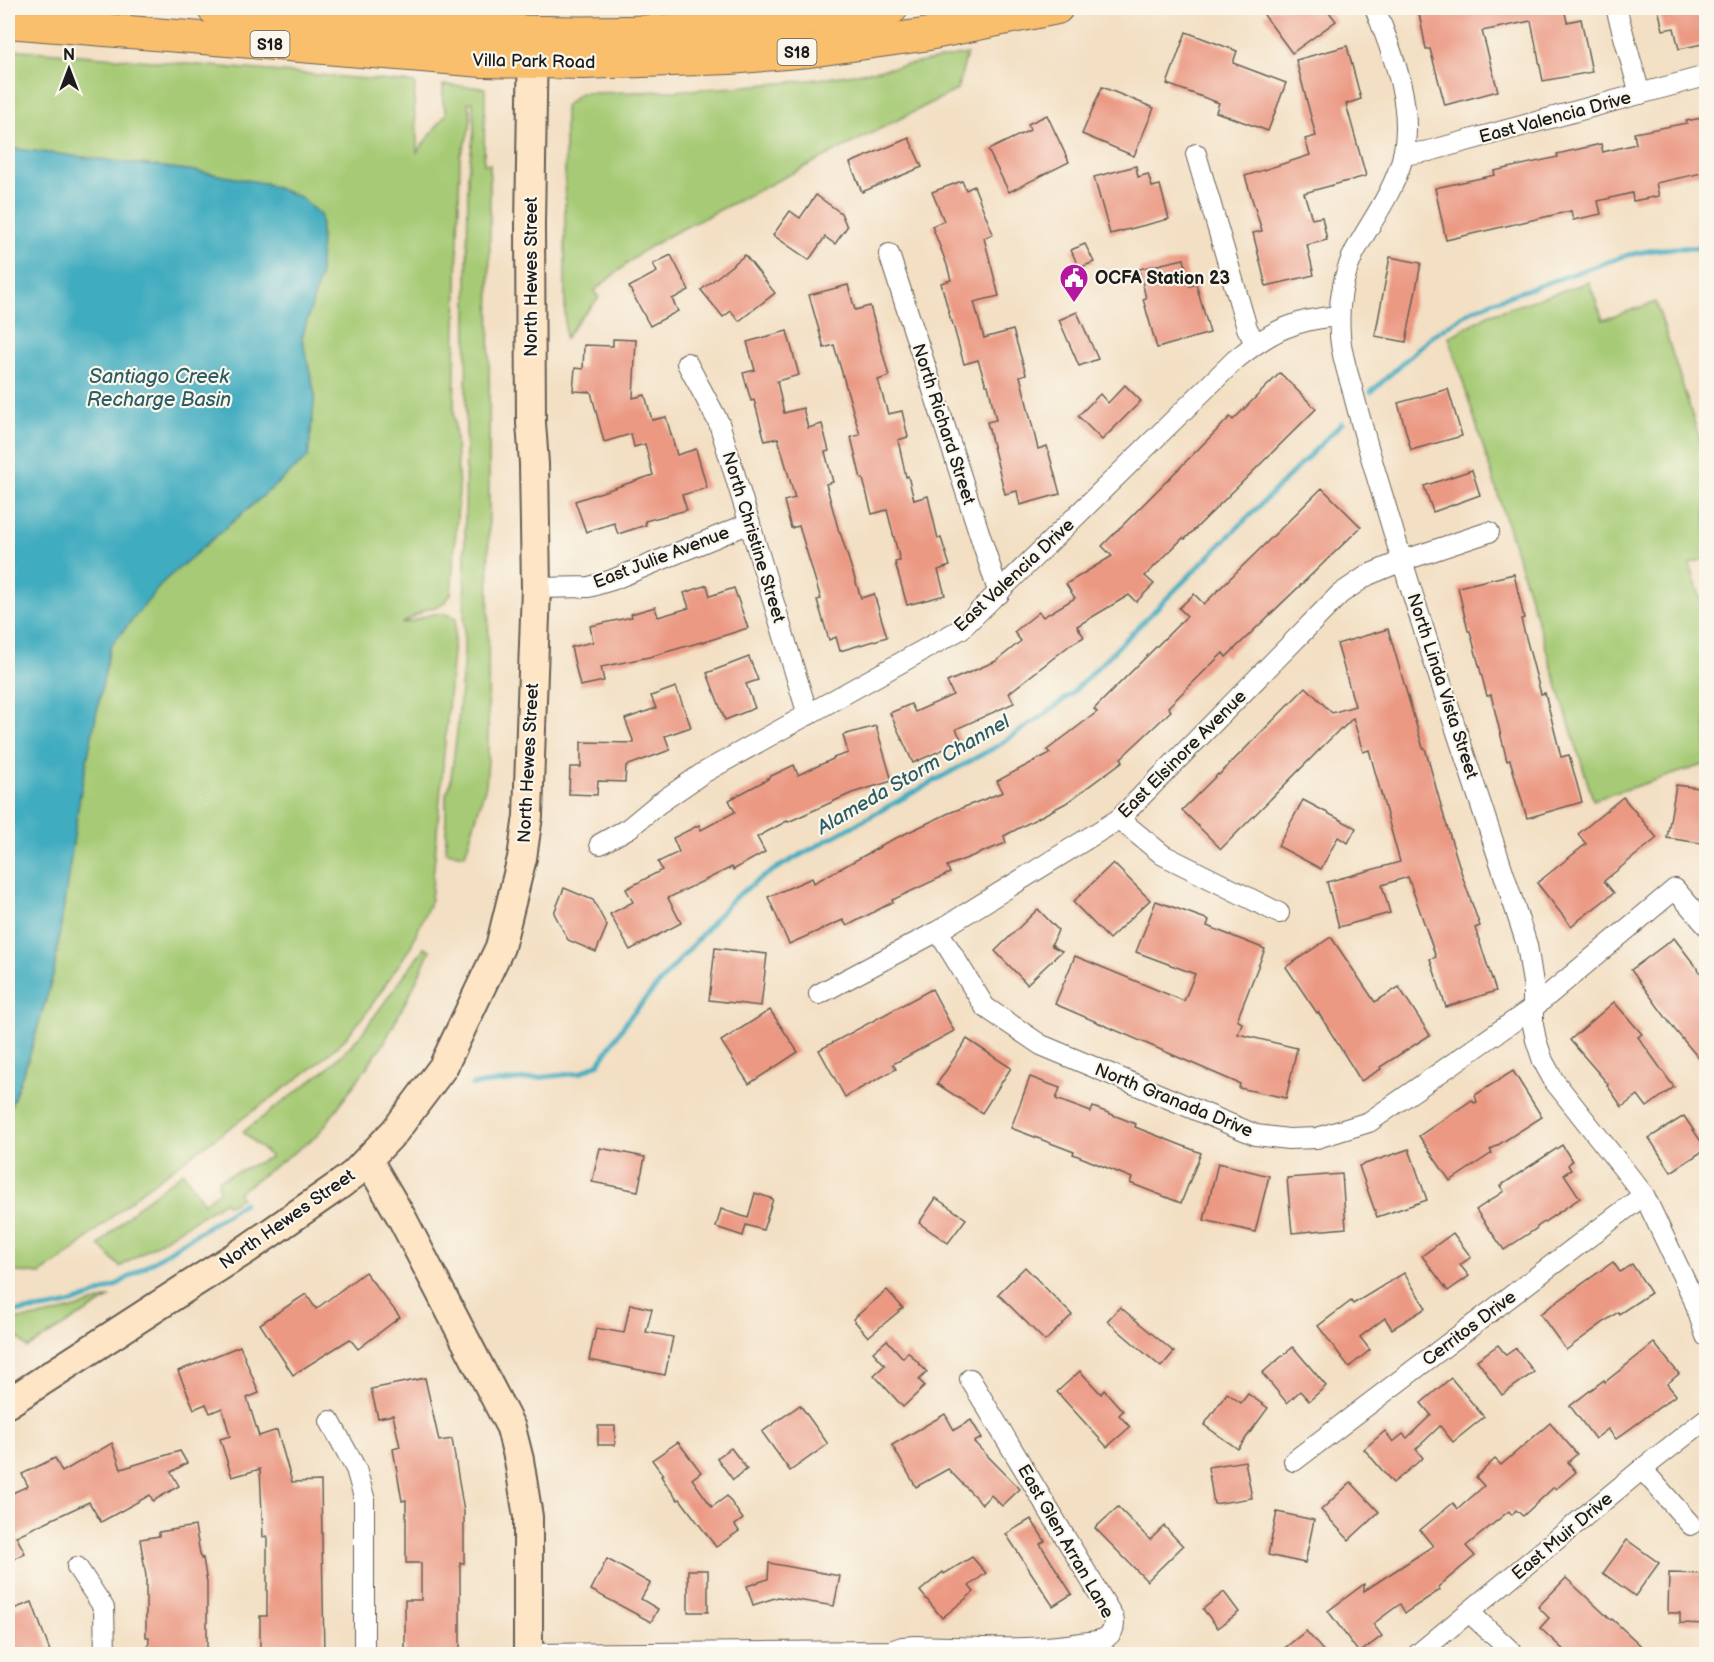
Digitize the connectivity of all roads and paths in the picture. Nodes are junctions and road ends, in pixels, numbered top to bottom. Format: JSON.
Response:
{"nodes":[{"id":1,"x":213,"y":8,"type":"edge"},
{"id":2,"x":892,"y":8,"type":"edge"},
{"id":3,"x":1057,"y":8,"type":"edge"},
{"id":4,"x":1375,"y":8,"type":"edge"},
{"id":5,"x":1616,"y":8,"type":"edge"},
{"id":6,"x":8,"y":22,"type":"edge"},
{"id":7,"x":533,"y":32,"type":"junction"},
{"id":8,"x":533,"y":63,"type":"junction"},
{"id":9,"x":1707,"y":76,"type":"edge"},
{"id":10,"x":1640,"y":94,"type":"junction"},
{"id":11,"x":1196,"y":154,"type":"dead end"},
{"id":12,"x":1403,"y":155,"type":"junction"},
{"id":13,"x":890,"y":255,"type":"dead end"},
{"id":14,"x":1339,"y":316,"type":"junction"},
{"id":15,"x":1255,"y":344,"type":"junction"},
{"id":16,"x":687,"y":363,"type":"dead end"},
{"id":17,"x":750,"y":523,"type":"junction"},
{"id":18,"x":1489,"y":532,"type":"dead end"},
{"id":19,"x":1402,"y":561,"type":"junction"},
{"id":20,"x":536,"y":588,"type":"junction"},
{"id":21,"x":999,"y":594,"type":"junction"},
{"id":22,"x":808,"y":715,"type":"junction"},
{"id":23,"x":1119,"y":819,"type":"junction"},
{"id":24,"x":600,"y":844,"type":"dead end"},
{"id":25,"x":1279,"y":913,"type":"dead end"},
{"id":26,"x":1707,"y":925,"type":"edge"},
{"id":27,"x":938,"y":931,"type":"junction"},
{"id":28,"x":819,"y":994,"type":"dead end"},
{"id":29,"x":1534,"y":1007,"type":"junction"},
{"id":30,"x":368,"y":1160,"type":"junction"},
{"id":31,"x":1644,"y":1195,"type":"junction"},
{"id":32,"x":1707,"y":1336,"type":"edge"},
{"id":33,"x":970,"y":1379,"type":"dead end"},
{"id":34,"x":8,"y":1403,"type":"edge"},
{"id":35,"x":1707,"y":1419,"type":"edge"},
{"id":36,"x":330,"y":1421,"type":"dead end"},
{"id":37,"x":1294,"y":1461,"type":"dead end"},
{"id":38,"x":1642,"y":1469,"type":"junction"},
{"id":39,"x":1691,"y":1525,"type":"dead end"},
{"id":40,"x":77,"y":1567,"type":"dead end"},
{"id":41,"x":1470,"y":1613,"type":"junction"},
{"id":42,"x":895,"y":1653,"type":"edge"},
{"id":43,"x":105,"y":1654,"type":"edge"},
{"id":44,"x":364,"y":1654,"type":"edge"},
{"id":45,"x":528,"y":1654,"type":"edge"},
{"id":46,"x":1418,"y":1654,"type":"edge"},
{"id":47,"x":1514,"y":1654,"type":"edge"}],
"edges":[{"from":1,"to":7,"type":"main road","name":"Villa Park Road","number":"S18"},
{"from":2,"to":7,"type":"main road","name":"Villa Park Road","number":"S18"},
{"from":3,"to":8,"type":"main road","name":"Villa Park Road","number":"S18"},
{"from":4,"to":12,"type":"street","name":"North Linda Vista Street"},
{"from":5,"to":10,"type":"street"},
{"from":6,"to":8,"type":"main road","name":"Villa Park Road","number":"S18"},
{"from":7,"to":8,"type":"main road","name":"North Hewes Street"},
{"from":8,"to":20,"type":"main road","name":"North Hewes Street"},
{"from":9,"to":10,"type":"street","name":"East Valencia Drive"},
{"from":10,"to":12,"type":"street","name":"East Valencia Drive"},
{"from":11,"to":15,"type":"street"},
{"from":12,"to":14,"type":"street","name":"North Linda Vista Street"},
{"from":13,"to":21,"type":"street","name":"North Richard Street"},
{"from":14,"to":15,"type":"street","name":"East Valencia Drive"},
{"from":14,"to":19,"type":"street","name":"North Linda Vista Street"},
{"from":15,"to":21,"type":"street","name":"East Valencia Drive"},
{"from":16,"to":17,"type":"street","name":"North Christine Street"},
{"from":17,"to":20,"type":"street","name":"East Julie Avenue"},
{"from":17,"to":22,"type":"street","name":"North Christine Street"},
{"from":18,"to":19,"type":"street","name":"East Elsinore Avenue"},
{"from":19,"to":23,"type":"street","name":"East Elsinore Avenue"},
{"from":19,"to":29,"type":"street","name":"North Linda Vista Street"},
{"from":20,"to":30,"type":"main road","name":"North Hewes Street"},
{"from":21,"to":22,"type":"street","name":"East Valencia Drive"},
{"from":22,"to":24,"type":"street","name":"East Valencia Drive"},
{"from":23,"to":25,"type":"street"},
{"from":23,"to":27,"type":"street","name":"East Elsinore Avenue"},
{"from":26,"to":29,"type":"street","name":"North Granada Drive"},
{"from":27,"to":28,"type":"street","name":"East Elsinore Avenue"},
{"from":27,"to":29,"type":"street","name":"North Granada Drive"},
{"from":29,"to":31,"type":"street","name":"North Linda Vista Street"},
{"from":30,"to":34,"type":"main road","name":"North Hewes Street"},
{"from":30,"to":45,"type":"main road"},
{"from":31,"to":32,"type":"street","name":"North Linda Vista Street"},
{"from":31,"to":37,"type":"street","name":"Cerritos Drive"},
{"from":33,"to":42,"type":"street","name":"East Glen Arran Lane"},
{"from":35,"to":38,"type":"street","name":"East Muir Drive"},
{"from":36,"to":44,"type":"street"},
{"from":38,"to":39,"type":"street"},
{"from":38,"to":41,"type":"street","name":"East Muir Drive"},
{"from":40,"to":43,"type":"street"},
{"from":41,"to":46,"type":"street","name":"East Muir Drive"},
{"from":41,"to":47,"type":"street"},
{"from":42,"to":45,"type":"street","name":"East Glen Arran Lane"}]}
